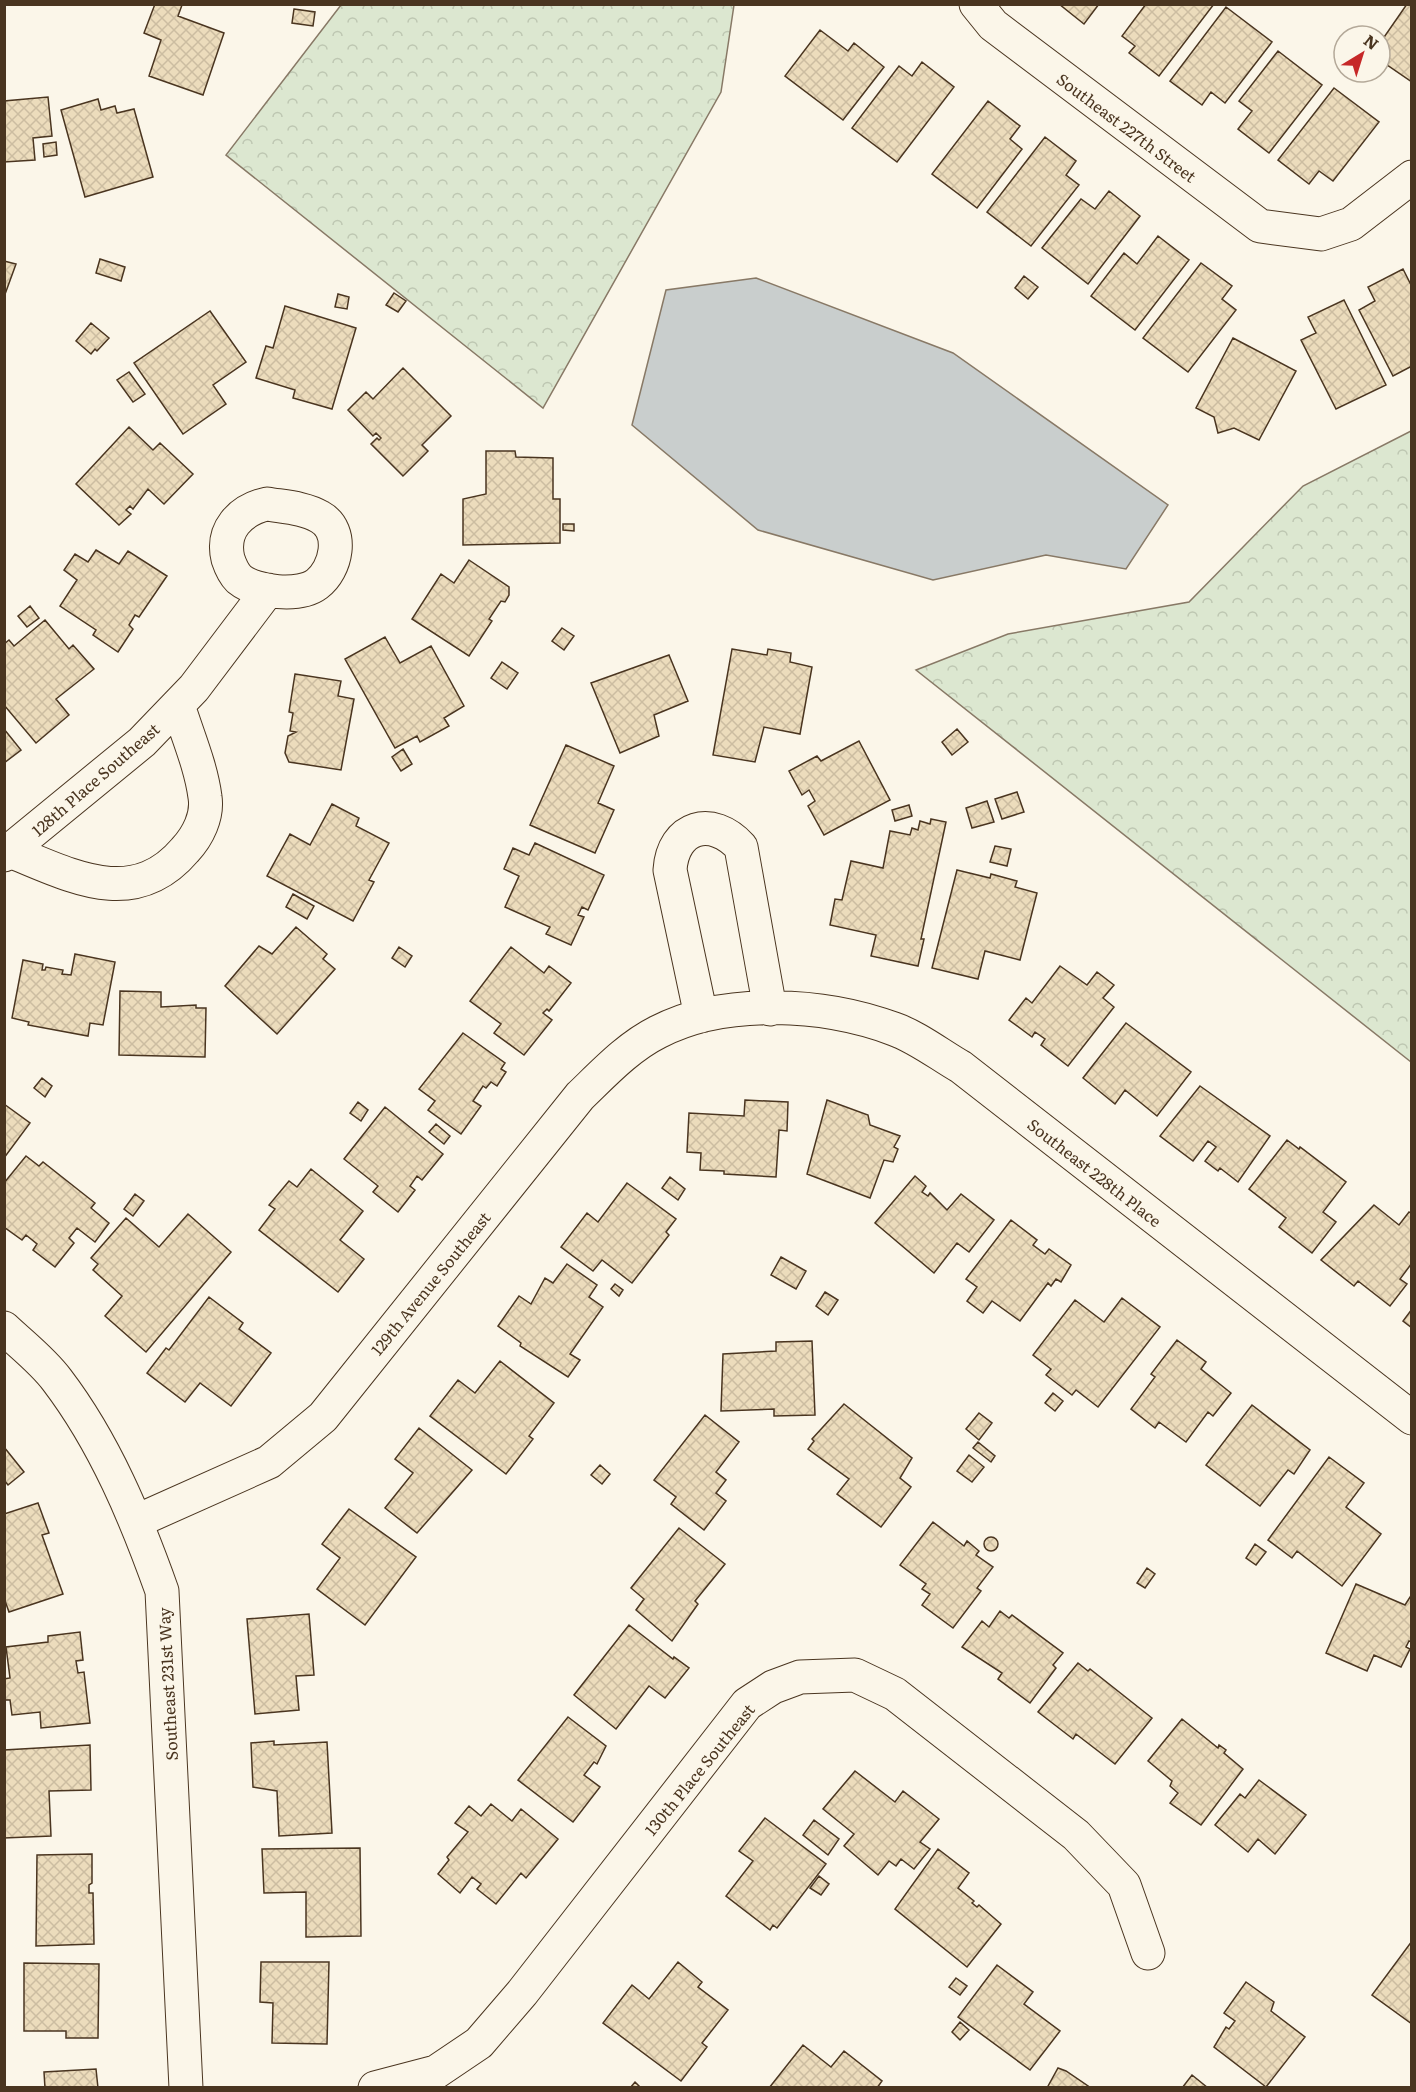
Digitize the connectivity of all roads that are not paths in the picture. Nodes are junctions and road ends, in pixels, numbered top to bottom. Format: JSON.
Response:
{"nodes":[{"id":1,"x":976,"y":4,"type":"edge"},
{"id":2,"x":1412,"y":177,"type":"edge"},
{"id":3,"x":268,"y":590,"type":"dead end"},
{"id":4,"x":178,"y":705,"type":"junction"},
{"id":5,"x":7,"y":853,"type":"edge"},
{"id":6,"x":756,"y":1008,"type":"junction"},
{"id":7,"x":701,"y":1016,"type":"junction"},
{"id":8,"x":4,"y":1329,"type":"edge"},
{"id":9,"x":1412,"y":1418,"type":"edge"},
{"id":10,"x":137,"y":1521,"type":"junction"},
{"id":11,"x":1148,"y":1953,"type":"dead end"},
{"id":12,"x":186,"y":2088,"type":"edge"},
{"id":13,"x":375,"y":2088,"type":"edge"}],
"edges":[{"from":1,"to":2,"type":"street","name":"Southeast 227th Street"},
{"from":3,"to":4,"type":"street","name":"128th Place Southeast"},
{"from":4,"to":5,"type":"street","name":"128th Place Southeast"},
{"from":4,"to":5,"type":"street","name":"128th Place Southeast"},
{"from":6,"to":7,"type":"street","name":"129th Avenue Southeast"},
{"from":6,"to":7,"type":"street"},
{"from":6,"to":9,"type":"street","name":"Southeast 228th Place"},
{"from":7,"to":10,"type":"street","name":"129th Avenue Southeast"},
{"from":8,"to":10,"type":"street","name":"Southeast 231st Way"},
{"from":10,"to":12,"type":"street","name":"Southeast 231st Way"},
{"from":11,"to":13,"type":"street","name":"130th Place Southeast"}]}
